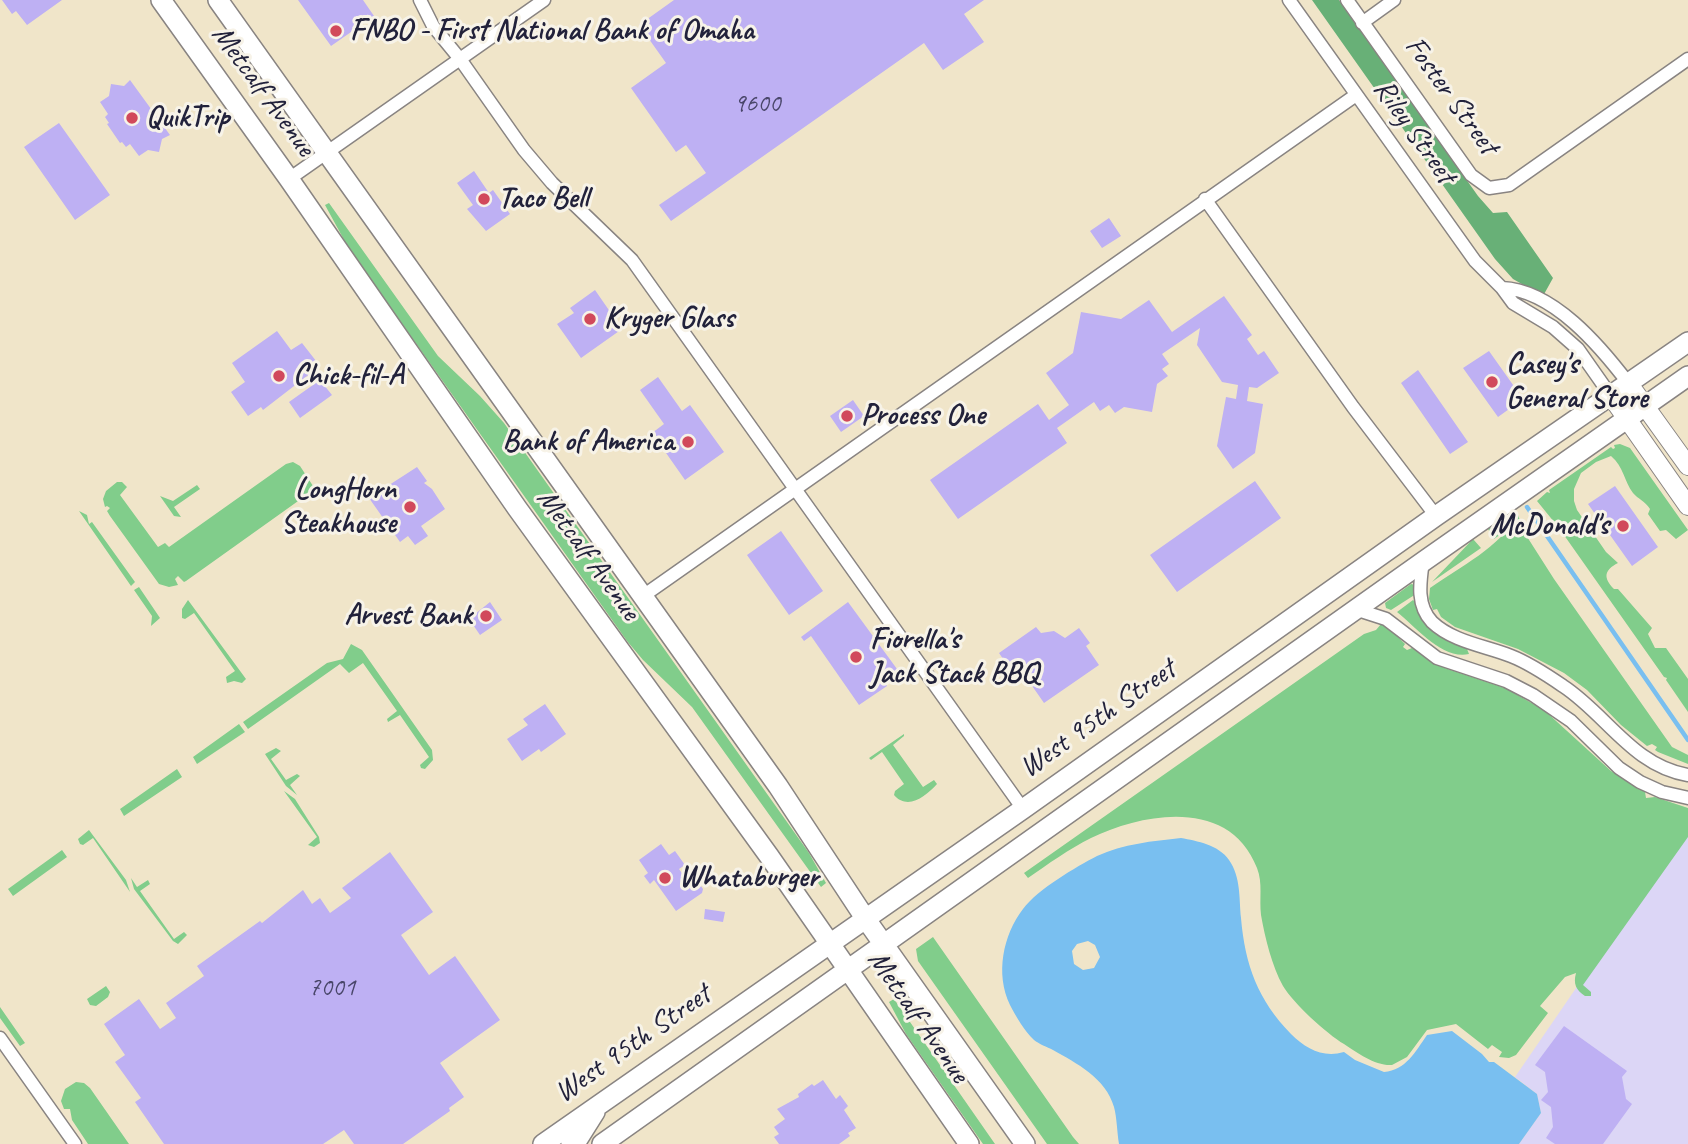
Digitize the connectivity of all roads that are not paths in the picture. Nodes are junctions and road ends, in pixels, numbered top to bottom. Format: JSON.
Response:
{"nodes":[{"id":1,"x":161,"y":0,"type":"edge"},
{"id":2,"x":218,"y":0,"type":"edge"},
{"id":3,"x":420,"y":0,"type":"edge"},
{"id":4,"x":544,"y":0,"type":"edge"},
{"id":5,"x":1289,"y":0,"type":"edge"},
{"id":6,"x":1347,"y":0,"type":"edge"},
{"id":7,"x":1394,"y":0,"type":"edge"},
{"id":8,"x":1362,"y":23,"type":"junction"},
{"id":9,"x":460,"y":59,"type":"junction"},
{"id":10,"x":1688,"y":59,"type":"edge"},
{"id":11,"x":1356,"y":95,"type":"junction"},
{"id":12,"x":327,"y":152,"type":"junction"},
{"id":13,"x":289,"y":179,"type":"junction"},
{"id":14,"x":1205,"y":199,"type":"junction"},
{"id":15,"x":1502,"y":288,"type":"junction"},
{"id":16,"x":1688,"y":342,"type":"edge"},
{"id":17,"x":1688,"y":376,"type":"edge"},
{"id":18,"x":1629,"y":384,"type":"junction"},
{"id":19,"x":1611,"y":396,"type":"junction"},
{"id":20,"x":1645,"y":405,"type":"junction"},
{"id":21,"x":1626,"y":419,"type":"junction"},
{"id":22,"x":1688,"y":466,"type":"edge"},
{"id":23,"x":794,"y":488,"type":"junction"},
{"id":24,"x":1688,"y":506,"type":"edge"},
{"id":25,"x":1436,"y":516,"type":"junction"},
{"id":26,"x":1423,"y":561,"type":"junction"},
{"id":27,"x":643,"y":596,"type":"junction"},
{"id":28,"x":1355,"y":609,"type":"junction"},
{"id":29,"x":1500,"y":652,"type":"junction"},
{"id":30,"x":1491,"y":677,"type":"junction"},
{"id":31,"x":1688,"y":775,"type":"edge"},
{"id":32,"x":1688,"y":799,"type":"edge"},
{"id":33,"x":1023,"y":809,"type":"junction"},
{"id":34,"x":865,"y":918,"type":"junction"},
{"id":35,"x":830,"y":943,"type":"junction"},
{"id":36,"x":884,"y":944,"type":"junction"},
{"id":37,"x":849,"y":970,"type":"junction"},
{"id":38,"x":0,"y":1038,"type":"edge"},
{"id":39,"x":598,"y":1104,"type":"junction"},
{"id":40,"x":75,"y":1144,"type":"edge"},
{"id":41,"x":542,"y":1144,"type":"edge"},
{"id":42,"x":571,"y":1144,"type":"edge"},
{"id":43,"x":602,"y":1144,"type":"edge"},
{"id":44,"x":969,"y":1144,"type":"edge"},
{"id":45,"x":1026,"y":1144,"type":"edge"}],
"edges":[{"from":1,"to":13,"type":"main road","name":"Metcalf Avenue"},
{"from":2,"to":12,"type":"main road","name":"Metcalf Avenue"},
{"from":3,"to":9,"type":"street"},
{"from":4,"to":9,"type":"street"},
{"from":5,"to":11,"type":"street","name":"Riley Street"},
{"from":6,"to":8,"type":"street","name":"Foster Street"},
{"from":7,"to":8,"type":"street"},
{"from":8,"to":10,"type":"street","name":"Foster Street"},
{"from":9,"to":12,"type":"street"},
{"from":9,"to":23,"type":"street"},
{"from":11,"to":14,"type":"street"},
{"from":11,"to":15,"type":"street","name":"Riley Street"},
{"from":12,"to":13,"type":"street"},
{"from":12,"to":27,"type":"main road","name":"Metcalf Avenue"},
{"from":13,"to":35,"type":"main road","name":"Metcalf Avenue"},
{"from":14,"to":23,"type":"street"},
{"from":14,"to":25,"type":"street"},
{"from":15,"to":18,"type":"street","name":"Riley Street"},
{"from":15,"to":19,"type":"street","name":"Riley Street"},
{"from":16,"to":18,"type":"main road","name":"West 95th Street"},
{"from":17,"to":20,"type":"main road","name":"West 95th Street"},
{"from":18,"to":19,"type":"main road","name":"West 95th Street"},
{"from":18,"to":20,"type":"street"},
{"from":19,"to":21,"type":"street"},
{"from":19,"to":25,"type":"main road","name":"West 95th Street"},
{"from":20,"to":21,"type":"main road","name":"West 95th Street"},
{"from":20,"to":22,"type":"street"},
{"from":21,"to":24,"type":"street"},
{"from":21,"to":26,"type":"main road","name":"West 95th Street"},
{"from":23,"to":27,"type":"street"},
{"from":23,"to":33,"type":"street"},
{"from":25,"to":33,"type":"main road","name":"West 95th Street"},
{"from":26,"to":28,"type":"main road","name":"West 95th Street"},
{"from":26,"to":29,"type":"street"},
{"from":27,"to":34,"type":"main road","name":"Metcalf Avenue"},
{"from":28,"to":30,"type":"street"},
{"from":28,"to":36,"type":"main road","name":"West 95th Street"},
{"from":29,"to":30,"type":"street"},
{"from":29,"to":31,"type":"street"},
{"from":30,"to":32,"type":"street"},
{"from":33,"to":34,"type":"main road","name":"West 95th Street"},
{"from":34,"to":35,"type":"main road","name":"West 95th Street"},
{"from":34,"to":36,"type":"main road","name":"Metcalf Avenue"},
{"from":35,"to":37,"type":"main road","name":"Metcalf Avenue"},
{"from":35,"to":39,"type":"main road","name":"West 95th Street"},
{"from":36,"to":37,"type":"main road","name":"West 95th Street"},
{"from":36,"to":45,"type":"main road","name":"Metcalf Avenue"},
{"from":37,"to":43,"type":"main road","name":"West 95th Street"},
{"from":37,"to":44,"type":"main road","name":"Metcalf Avenue"},
{"from":38,"to":40,"type":"street"},
{"from":39,"to":41,"type":"main road","name":"West 95th Street"},
{"from":39,"to":42,"type":"main road"}]}
